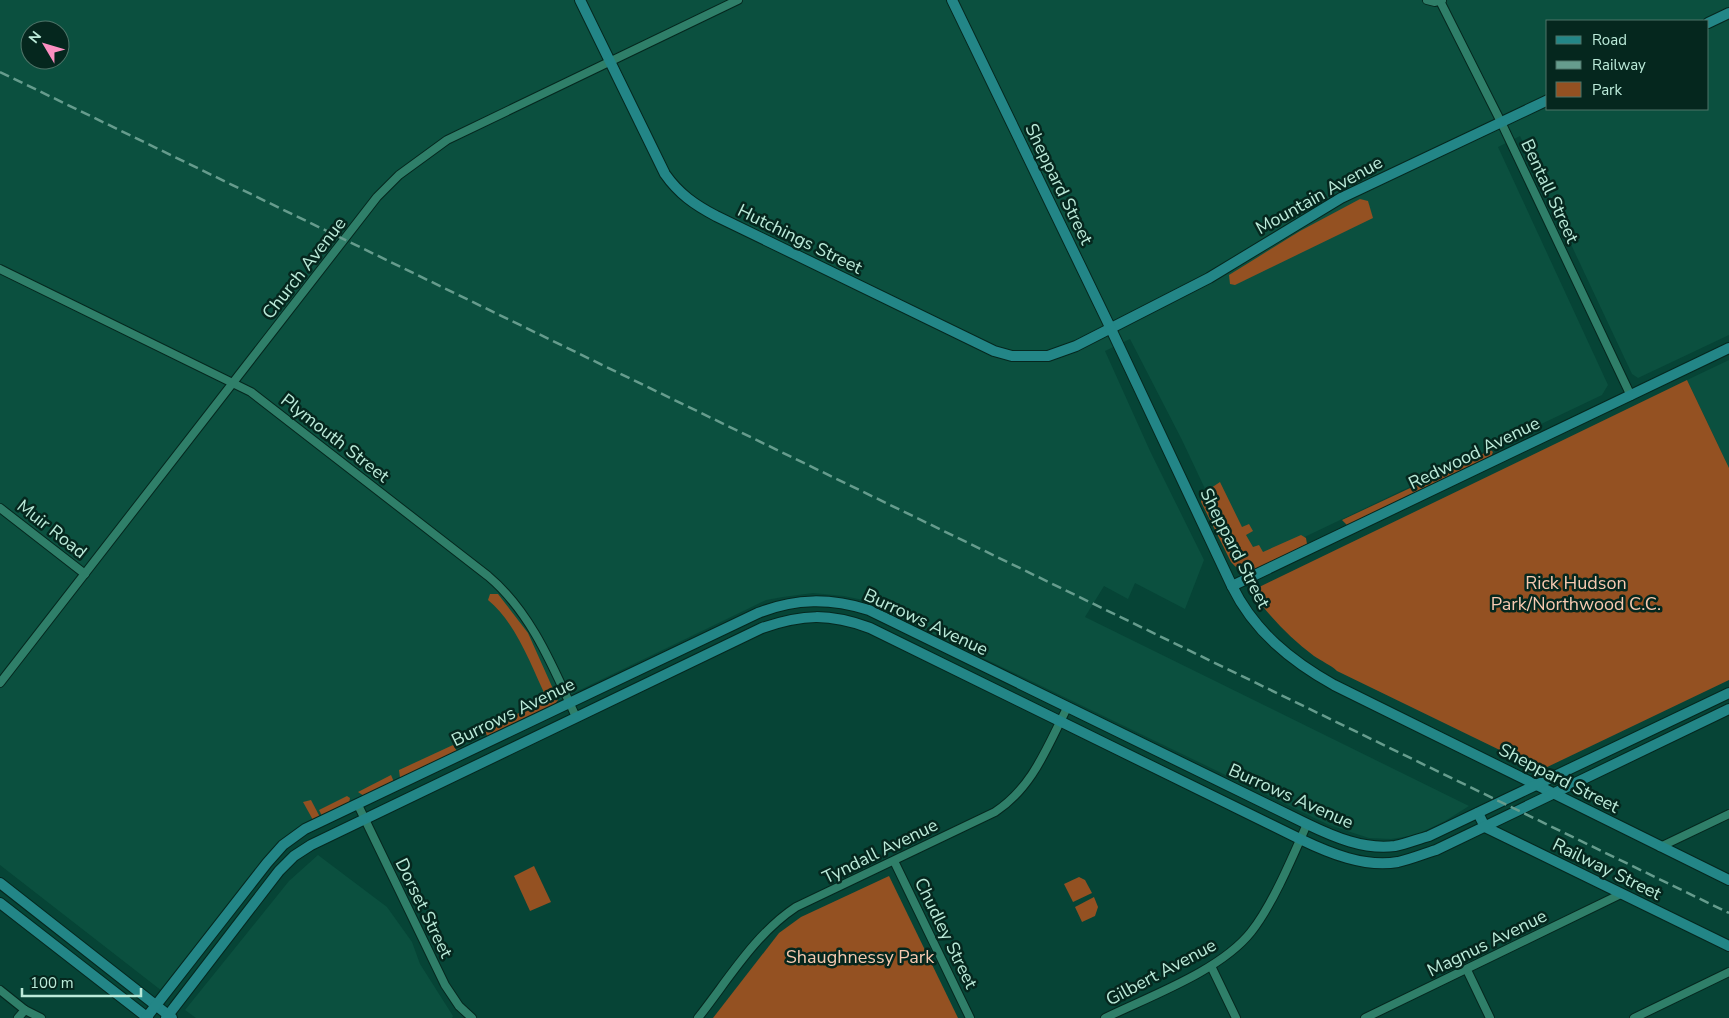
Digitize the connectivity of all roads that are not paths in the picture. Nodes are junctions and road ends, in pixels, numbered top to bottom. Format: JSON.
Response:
{"nodes":[{"id":1,"x":580,"y":0,"type":"edge"},
{"id":2,"x":738,"y":0,"type":"edge"},
{"id":3,"x":952,"y":0,"type":"edge"},
{"id":4,"x":1427,"y":0,"type":"edge"},
{"id":5,"x":1441,"y":1,"type":"edge"},
{"id":6,"x":1729,"y":13,"type":"edge"},
{"id":7,"x":1709,"y":23,"type":"edge"},
{"id":8,"x":609,"y":62,"type":"junction"},
{"id":9,"x":1546,"y":101,"type":"edge"},
{"id":10,"x":1501,"y":122,"type":"junction"},
{"id":11,"x":0,"y":269,"type":"edge"},
{"id":12,"x":1111,"y":329,"type":"junction"},
{"id":13,"x":1729,"y":348,"type":"edge"},
{"id":14,"x":234,"y":384,"type":"junction"},
{"id":15,"x":1631,"y":396,"type":"junction"},
{"id":16,"x":0,"y":508,"type":"edge"},
{"id":17,"x":85,"y":574,"type":"junction"},
{"id":18,"x":1232,"y":586,"type":"junction"},
{"id":19,"x":0,"y":683,"type":"edge"},
{"id":20,"x":1729,"y":693,"type":"edge"},
{"id":21,"x":570,"y":703,"type":"junction"},
{"id":22,"x":1067,"y":708,"type":"junction"},
{"id":23,"x":1729,"y":709,"type":"edge"},
{"id":24,"x":576,"y":717,"type":"junction"},
{"id":25,"x":1060,"y":721,"type":"junction"},
{"id":26,"x":1537,"y":785,"type":"junction"},
{"id":27,"x":1553,"y":794,"type":"junction"},
{"id":28,"x":358,"y":805,"type":"junction"},
{"id":29,"x":1478,"y":813,"type":"junction"},
{"id":30,"x":1729,"y":814,"type":"edge"},
{"id":31,"x":364,"y":819,"type":"junction"},
{"id":32,"x":1307,"y":824,"type":"junction"},
{"id":33,"x":1485,"y":827,"type":"junction"},
{"id":34,"x":1300,"y":839,"type":"junction"},
{"id":35,"x":1660,"y":847,"type":"junction"},
{"id":36,"x":894,"y":861,"type":"junction"},
{"id":37,"x":1729,"y":880,"type":"edge"},
{"id":38,"x":0,"y":883,"type":"edge"},
{"id":39,"x":1621,"y":894,"type":"junction"},
{"id":40,"x":236,"y":902,"type":"junction"},
{"id":41,"x":0,"y":904,"type":"edge"},
{"id":42,"x":248,"y":911,"type":"junction"},
{"id":43,"x":1729,"y":946,"type":"edge"},
{"id":44,"x":1211,"y":966,"type":"junction"},
{"id":45,"x":1467,"y":970,"type":"junction"},
{"id":46,"x":1729,"y":972,"type":"edge"},
{"id":47,"x":0,"y":990,"type":"edge"},
{"id":48,"x":156,"y":1005,"type":"junction"},
{"id":49,"x":25,"y":1010,"type":"junction"},
{"id":50,"x":168,"y":1017,"type":"edge"},
{"id":51,"x":18,"y":1018,"type":"edge"},
{"id":52,"x":41,"y":1018,"type":"edge"},
{"id":53,"x":147,"y":1018,"type":"edge"},
{"id":54,"x":472,"y":1018,"type":"edge"},
{"id":55,"x":698,"y":1018,"type":"edge"},
{"id":56,"x":970,"y":1018,"type":"edge"},
{"id":57,"x":1105,"y":1018,"type":"edge"},
{"id":58,"x":1236,"y":1018,"type":"edge"},
{"id":59,"x":1366,"y":1018,"type":"edge"},
{"id":60,"x":1490,"y":1018,"type":"edge"},
{"id":61,"x":1634,"y":1018,"type":"edge"}],
"edges":[{"from":1,"to":8,"type":"street","name":"Hutchings Street"},
{"from":2,"to":8,"type":"street","name":"Church Avenue"},
{"from":3,"to":12,"type":"street","name":"Sheppard Street"},
{"from":4,"to":5,"type":"street","name":"Bentall Street"},
{"from":5,"to":10,"type":"street","name":"Bentall Street"},
{"from":6,"to":7,"type":"street"},
{"from":8,"to":12,"type":"street","name":"Hutchings Street"},
{"from":8,"to":14,"type":"street","name":"Church Avenue"},
{"from":9,"to":10,"type":"street","name":"Mountain Avenue"},
{"from":10,"to":12,"type":"street","name":"Mountain Avenue"},
{"from":10,"to":15,"type":"street","name":"Bentall Street"},
{"from":11,"to":14,"type":"street","name":"Plymouth Street"},
{"from":12,"to":18,"type":"street","name":"Sheppard Street"},
{"from":13,"to":15,"type":"street","name":"Redwood Avenue"},
{"from":14,"to":17,"type":"street","name":"Church Avenue"},
{"from":14,"to":21,"type":"street","name":"Plymouth Street"},
{"from":15,"to":18,"type":"street","name":"Redwood Avenue"},
{"from":16,"to":17,"type":"street","name":"Muir Road"},
{"from":17,"to":19,"type":"street","name":"Church Avenue"},
{"from":18,"to":26,"type":"street","name":"Sheppard Street"},
{"from":20,"to":26,"type":"street","name":"Burrows Avenue"},
{"from":21,"to":22,"type":"street","name":"Burrows Avenue"},
{"from":21,"to":24,"type":"street","name":"Plymouth Street"},
{"from":21,"to":28,"type":"street","name":"Burrows Avenue"},
{"from":22,"to":25,"type":"street","name":"Tyndall Avenue"},
{"from":22,"to":32,"type":"street","name":"Burrows Avenue"},
{"from":23,"to":27,"type":"street","name":"Burrows Avenue"},
{"from":24,"to":25,"type":"street","name":"Burrows Avenue"},
{"from":24,"to":31,"type":"street","name":"Burrows Avenue"},
{"from":25,"to":34,"type":"street","name":"Burrows Avenue"},
{"from":25,"to":36,"type":"street","name":"Tyndall Avenue"},
{"from":26,"to":27,"type":"street","name":"Sheppard Street"},
{"from":26,"to":29,"type":"street","name":"Burrows Avenue"},
{"from":27,"to":33,"type":"street","name":"Burrows Avenue"},
{"from":27,"to":35,"type":"street","name":"Sheppard Street"},
{"from":28,"to":31,"type":"street","name":"Dorset Street"},
{"from":28,"to":40,"type":"street","name":"Burrows Avenue"},
{"from":29,"to":32,"type":"street","name":"Burrows Avenue"},
{"from":29,"to":33,"type":"street"},
{"from":30,"to":35,"type":"street"},
{"from":31,"to":42,"type":"street","name":"Burrows Avenue"},
{"from":31,"to":54,"type":"street","name":"Dorset Street"},
{"from":32,"to":34,"type":"street","name":"Gilbert Avenue"},
{"from":33,"to":34,"type":"street","name":"Burrows Avenue"},
{"from":33,"to":39,"type":"street","name":"Railway Street"},
{"from":34,"to":44,"type":"street","name":"Gilbert Avenue"},
{"from":35,"to":37,"type":"street","name":"Sheppard Street"},
{"from":36,"to":55,"type":"street","name":"Tyndall Avenue"},
{"from":36,"to":56,"type":"street","name":"Chudley Street"},
{"from":38,"to":48,"type":"street"},
{"from":39,"to":43,"type":"street","name":"Railway Street"},
{"from":39,"to":45,"type":"street","name":"Magnus Avenue"},
{"from":40,"to":42,"type":"street"},
{"from":40,"to":48,"type":"street","name":"Burrows Avenue"},
{"from":41,"to":53,"type":"street"},
{"from":42,"to":50,"type":"street","name":"Burrows Avenue"},
{"from":44,"to":57,"type":"street","name":"Gilbert Avenue"},
{"from":44,"to":58,"type":"street"},
{"from":45,"to":59,"type":"street","name":"Magnus Avenue"},
{"from":45,"to":60,"type":"street"},
{"from":46,"to":61,"type":"street"},
{"from":47,"to":49,"type":"street"},
{"from":48,"to":50,"type":"street"},
{"from":48,"to":53,"type":"street","name":"Burrows Avenue"},
{"from":49,"to":51,"type":"street"},
{"from":49,"to":52,"type":"street"}]}
